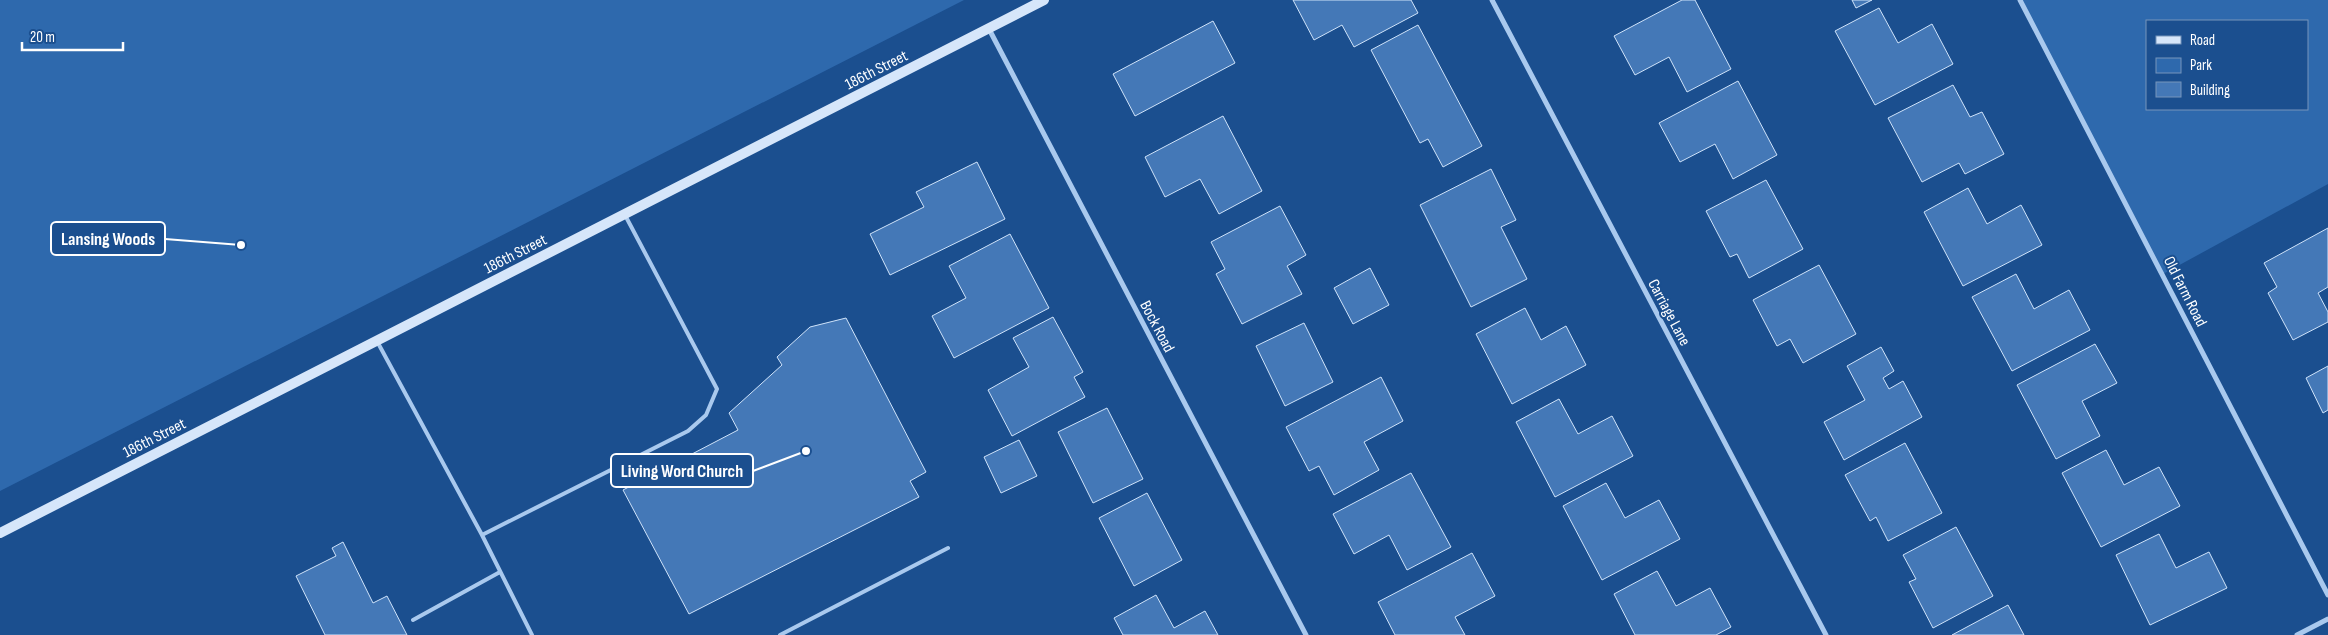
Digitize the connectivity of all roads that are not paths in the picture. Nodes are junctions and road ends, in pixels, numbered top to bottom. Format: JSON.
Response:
{"nodes":[{"id":1,"x":1044,"y":0,"type":"edge"},
{"id":2,"x":1492,"y":0,"type":"edge"},
{"id":3,"x":2020,"y":0,"type":"edge"},
{"id":4,"x":988,"y":28,"type":"junction"},
{"id":5,"x":624,"y":214,"type":"junction"},
{"id":6,"x":377,"y":340,"type":"junction"},
{"id":7,"x":0,"y":532,"type":"edge"},
{"id":8,"x":482,"y":535,"type":"junction"},
{"id":9,"x":948,"y":548,"type":"dead end"},
{"id":10,"x":500,"y":572,"type":"junction"},
{"id":11,"x":2328,"y":595,"type":"edge"},
{"id":12,"x":2328,"y":619,"type":"edge"},
{"id":13,"x":413,"y":620,"type":"dead end"},
{"id":14,"x":532,"y":635,"type":"edge"},
{"id":15,"x":780,"y":635,"type":"edge"},
{"id":16,"x":1306,"y":635,"type":"edge"},
{"id":17,"x":1826,"y":635,"type":"edge"},
{"id":18,"x":2297,"y":635,"type":"edge"}],
"edges":[{"from":1,"to":4,"type":"street","name":"186th Street"},
{"from":2,"to":17,"type":"street","name":"Carriage Lane"},
{"from":3,"to":11,"type":"street","name":"Old Farm Road"},
{"from":4,"to":5,"type":"street","name":"186th Street"},
{"from":4,"to":16,"type":"street","name":"Bock Road"},
{"from":5,"to":6,"type":"street","name":"186th Street"},
{"from":5,"to":8,"type":"lane"},
{"from":6,"to":7,"type":"street","name":"186th Street"},
{"from":6,"to":8,"type":"lane"},
{"from":8,"to":10,"type":"lane"},
{"from":9,"to":15,"type":"lane"},
{"from":10,"to":13,"type":"lane"},
{"from":10,"to":14,"type":"lane"},
{"from":12,"to":18,"type":"street"}]}
